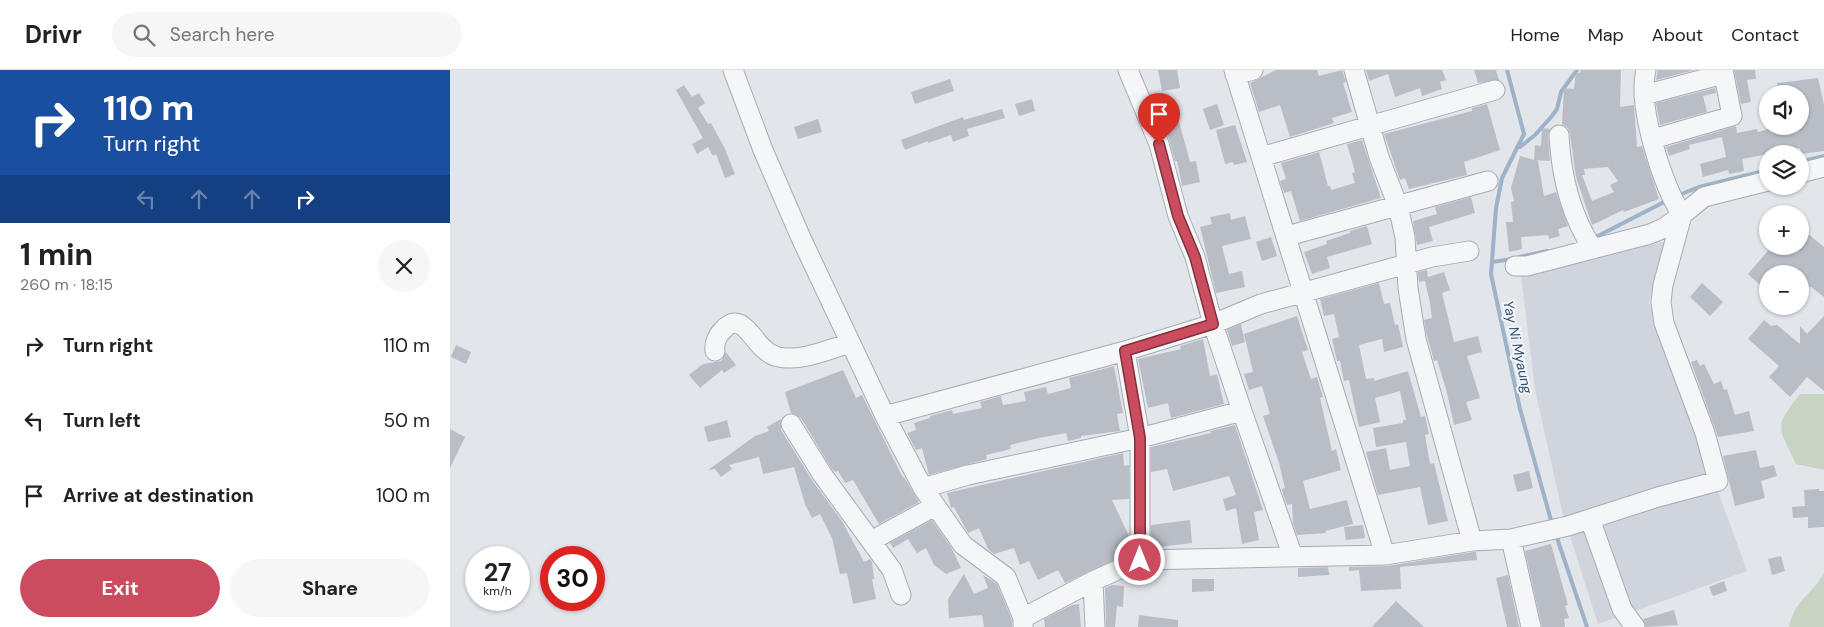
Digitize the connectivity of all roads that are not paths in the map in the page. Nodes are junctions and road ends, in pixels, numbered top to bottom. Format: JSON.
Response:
{"nodes":[{"id":1,"x":733,"y":70,"type":"edge"},
{"id":2,"x":1128,"y":70,"type":"edge"},
{"id":3,"x":1354,"y":70,"type":"edge"},
{"id":4,"x":1646,"y":70,"type":"edge"},
{"id":5,"x":1240,"y":72,"type":"edge"},
{"id":6,"x":1723,"y":72,"type":"edge"},
{"id":7,"x":1494,"y":90,"type":"dead end"},
{"id":8,"x":1644,"y":94,"type":"junction"},
{"id":9,"x":1370,"y":126,"type":"junction"},
{"id":10,"x":1560,"y":134,"type":"dead end"},
{"id":11,"x":1653,"y":139,"type":"junction"},
{"id":12,"x":1261,"y":157,"type":"junction"},
{"id":13,"x":1824,"y":167,"type":"edge"},
{"id":14,"x":1809,"y":171,"type":"edge"},
{"id":15,"x":1488,"y":181,"type":"dead end"},
{"id":16,"x":1759,"y":183,"type":"edge"},
{"id":17,"x":1674,"y":203,"type":"junction"},
{"id":18,"x":1398,"y":206,"type":"junction"},
{"id":19,"x":1287,"y":236,"type":"junction"},
{"id":20,"x":1588,"y":241,"type":"junction"},
{"id":21,"x":1469,"y":251,"type":"dead end"},
{"id":22,"x":1408,"y":264,"type":"junction"},
{"id":23,"x":1515,"y":266,"type":"dead end"},
{"id":24,"x":1304,"y":293,"type":"junction"},
{"id":25,"x":1213,"y":324,"type":"junction"},
{"id":26,"x":850,"y":343,"type":"junction"},
{"id":27,"x":715,"y":351,"type":"dead end"},
{"id":28,"x":1125,"y":351,"type":"junction"},
{"id":29,"x":1242,"y":412,"type":"junction"},
{"id":30,"x":885,"y":416,"type":"junction"},
{"id":31,"x":791,"y":424,"type":"dead end"},
{"id":32,"x":1140,"y":438,"type":"junction"},
{"id":33,"x":923,"y":488,"type":"junction"},
{"id":34,"x":935,"y":506,"type":"junction"},
{"id":35,"x":1590,"y":519,"type":"junction"},
{"id":36,"x":1511,"y":539,"type":"junction"},
{"id":37,"x":871,"y":541,"type":"junction"},
{"id":38,"x":1472,"y":541,"type":"junction"},
{"id":39,"x":1385,"y":555,"type":"junction"},
{"id":40,"x":1293,"y":557,"type":"junction"},
{"id":41,"x":1140,"y":560,"type":"junction"},
{"id":42,"x":1093,"y":581,"type":"junction"},
{"id":43,"x":901,"y":595,"type":"dead end"},
{"id":44,"x":1023,"y":623,"type":"edge"},
{"id":45,"x":1095,"y":627,"type":"edge"},
{"id":46,"x":1531,"y":627,"type":"edge"},
{"id":47,"x":1635,"y":627,"type":"edge"}],
"edges":[{"from":1,"to":26,"type":"street"},
{"from":2,"to":25,"type":"street"},
{"from":3,"to":9,"type":"street"},
{"from":4,"to":8,"type":"street"},
{"from":5,"to":12,"type":"street"},
{"from":6,"to":8,"type":"street"},
{"from":6,"to":11,"type":"street"},
{"from":7,"to":9,"type":"street"},
{"from":8,"to":11,"type":"street"},
{"from":9,"to":12,"type":"street"},
{"from":9,"to":18,"type":"street"},
{"from":10,"to":20,"type":"street"},
{"from":11,"to":17,"type":"street"},
{"from":12,"to":19,"type":"street"},
{"from":13,"to":14,"type":"street"},
{"from":15,"to":18,"type":"street"},
{"from":16,"to":17,"type":"street"},
{"from":17,"to":20,"type":"street"},
{"from":17,"to":35,"type":"street"},
{"from":18,"to":19,"type":"street"},
{"from":18,"to":22,"type":"street"},
{"from":19,"to":24,"type":"street"},
{"from":20,"to":23,"type":"street"},
{"from":21,"to":22,"type":"street"},
{"from":22,"to":24,"type":"street"},
{"from":22,"to":38,"type":"street"},
{"from":24,"to":25,"type":"street"},
{"from":24,"to":39,"type":"street"},
{"from":25,"to":28,"type":"street"},
{"from":25,"to":29,"type":"street"},
{"from":26,"to":27,"type":"street"},
{"from":26,"to":30,"type":"street"},
{"from":28,"to":30,"type":"street"},
{"from":28,"to":32,"type":"street"},
{"from":29,"to":32,"type":"street"},
{"from":29,"to":40,"type":"street"},
{"from":30,"to":33,"type":"street"},
{"from":31,"to":37,"type":"street"},
{"from":32,"to":33,"type":"street"},
{"from":32,"to":41,"type":"street"},
{"from":33,"to":34,"type":"street"},
{"from":34,"to":37,"type":"street"},
{"from":34,"to":44,"type":"street"},
{"from":35,"to":36,"type":"street"},
{"from":35,"to":47,"type":"street"},
{"from":36,"to":38,"type":"street"},
{"from":36,"to":46,"type":"street"},
{"from":37,"to":43,"type":"street"},
{"from":38,"to":39,"type":"street"},
{"from":39,"to":40,"type":"street"},
{"from":40,"to":41,"type":"street"},
{"from":41,"to":42,"type":"street"},
{"from":42,"to":44,"type":"street"},
{"from":42,"to":45,"type":"street"}]}
